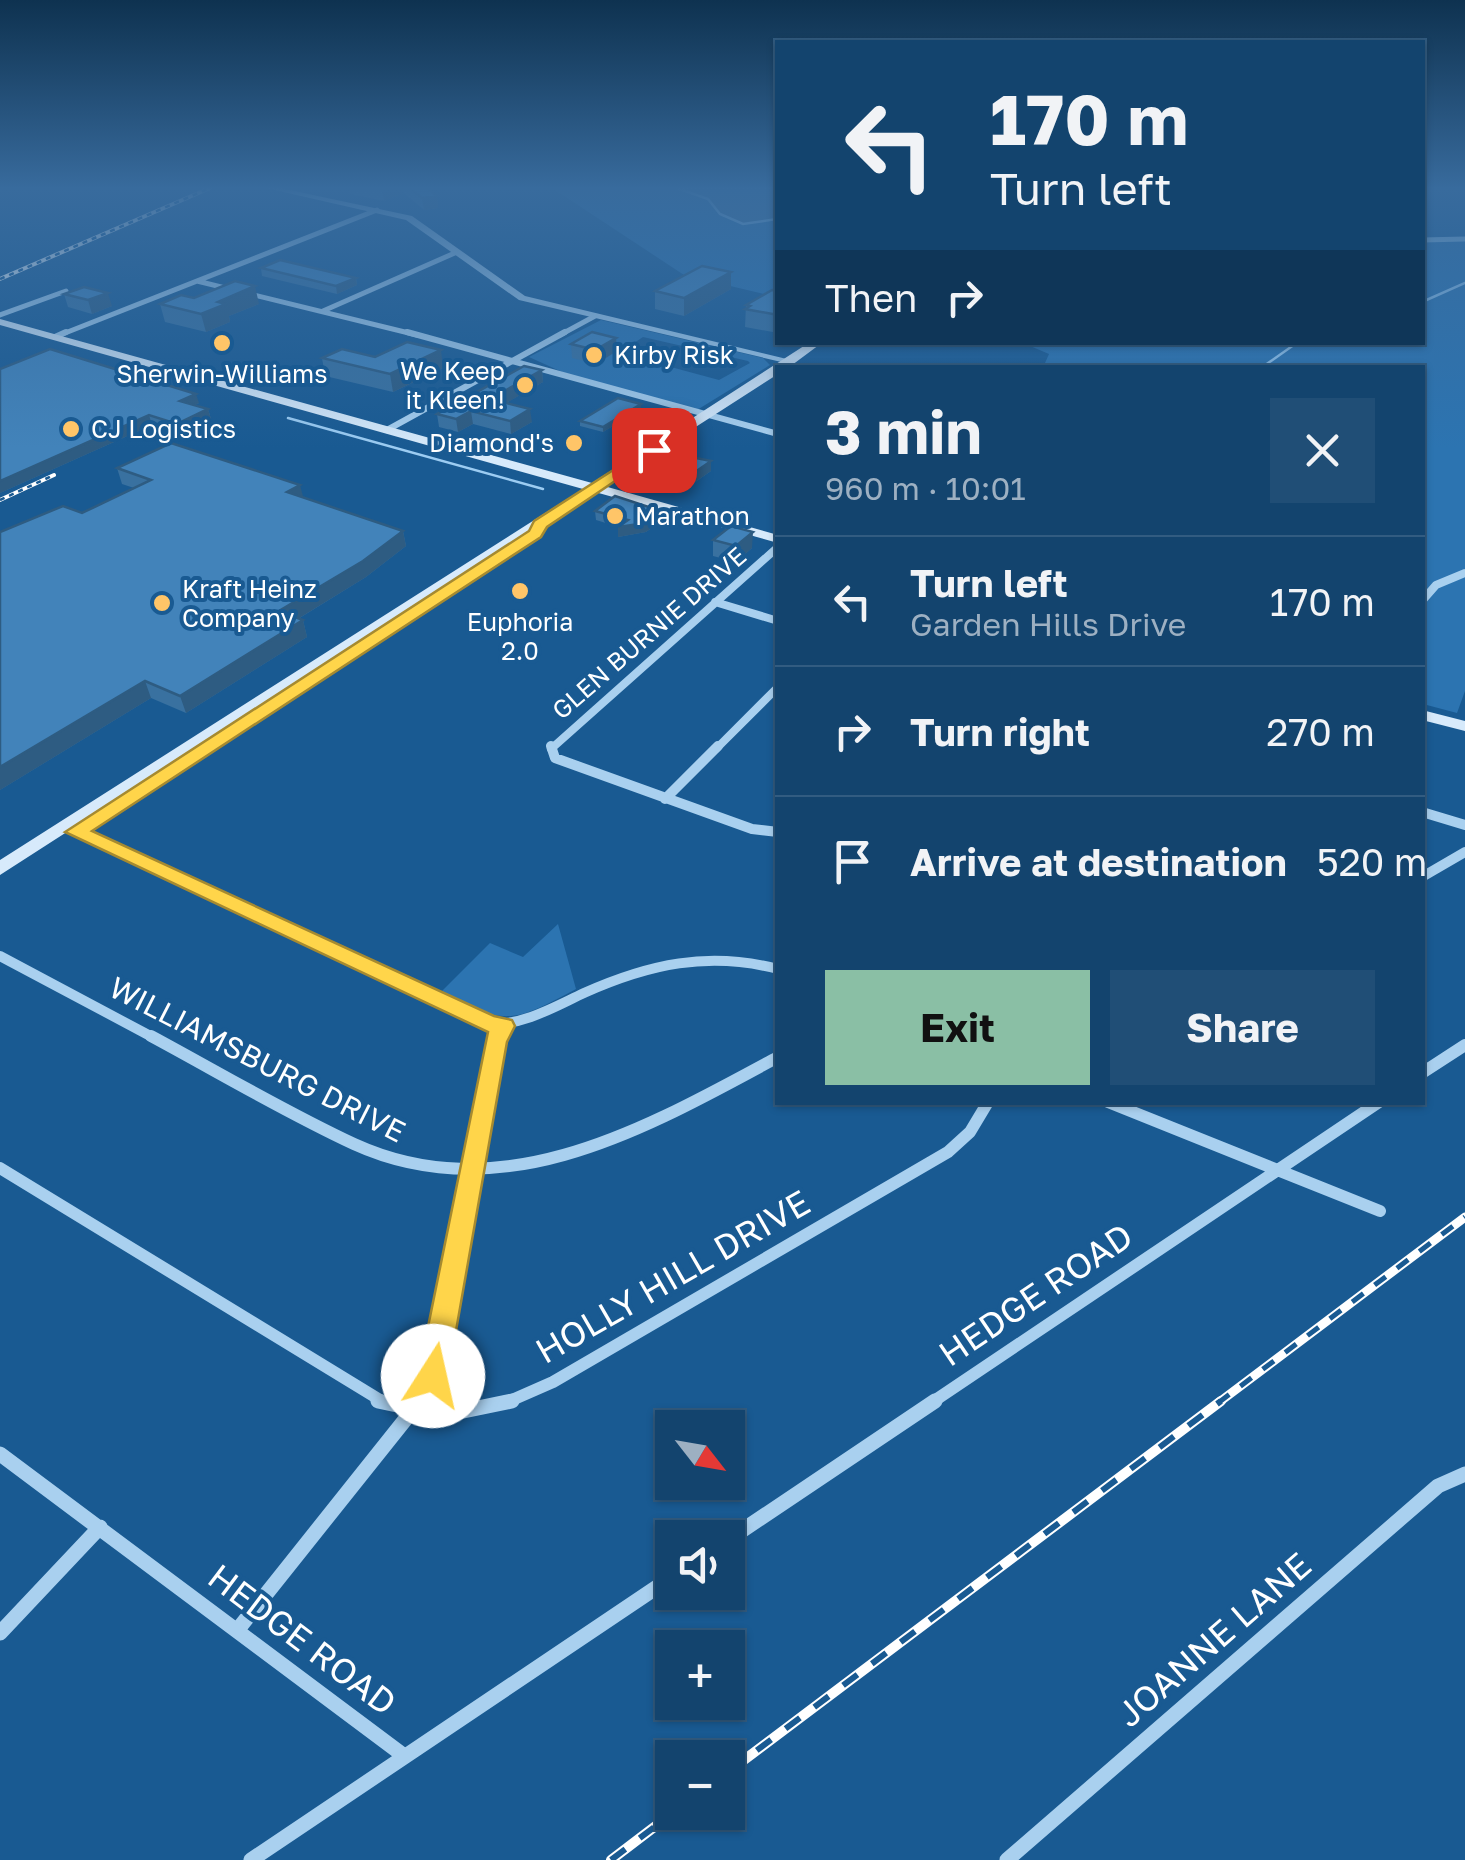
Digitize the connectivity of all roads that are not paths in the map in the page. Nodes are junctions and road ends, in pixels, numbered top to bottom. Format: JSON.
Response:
{"nodes":[{"id":1,"x":213,"y":275,"type":"edge"},
{"id":2,"x":405,"y":275,"type":"edge"},
{"id":3,"x":486,"y":275,"type":"edge"},
{"id":4,"x":197,"y":281,"type":"junction"},
{"id":5,"x":66,"y":291,"type":"edge"},
{"id":6,"x":322,"y":311,"type":"junction"},
{"id":7,"x":595,"y":316,"type":"junction"},
{"id":8,"x":0,"y":319,"type":"edge"},
{"id":9,"x":55,"y":338,"type":"junction"},
{"id":10,"x":814,"y":345,"type":"edge"},
{"id":11,"x":516,"y":359,"type":"junction"},
{"id":12,"x":779,"y":365,"type":"edge"},
{"id":13,"x":784,"y":365,"type":"edge"},
{"id":14,"x":775,"y":371,"type":"edge"},
{"id":15,"x":706,"y":416,"type":"junction"},
{"id":16,"x":386,"y":430,"type":"junction"},
{"id":17,"x":775,"y":433,"type":"edge"},
{"id":18,"x":548,"y":474,"type":"junction"},
{"id":19,"x":596,"y":488,"type":"junction"},
{"id":20,"x":564,"y":509,"type":"junction"},
{"id":21,"x":775,"y":538,"type":"edge"},
{"id":22,"x":775,"y":550,"type":"edge"},
{"id":23,"x":1465,"y":573,"type":"edge"},
{"id":24,"x":1425,"y":598,"type":"edge"},
{"id":25,"x":716,"y":602,"type":"junction"},
{"id":26,"x":775,"y":619,"type":"edge"},
{"id":27,"x":775,"y":690,"type":"edge"},
{"id":28,"x":1425,"y":716,"type":"edge"},
{"id":29,"x":1465,"y":726,"type":"edge"},
{"id":30,"x":665,"y":799,"type":"junction"},
{"id":31,"x":1425,"y":813,"type":"edge"},
{"id":32,"x":1465,"y":825,"type":"edge"},
{"id":33,"x":71,"y":829,"type":"junction"},
{"id":34,"x":775,"y":832,"type":"edge"},
{"id":35,"x":1465,"y":852,"type":"edge"},
{"id":36,"x":0,"y":869,"type":"edge"},
{"id":37,"x":1425,"y":875,"type":"edge"},
{"id":38,"x":0,"y":882,"type":"edge"},
{"id":39,"x":0,"y":956,"type":"edge"},
{"id":40,"x":775,"y":968,"type":"edge"},
{"id":41,"x":503,"y":1026,"type":"junction"},
{"id":42,"x":1465,"y":1045,"type":"edge"},
{"id":43,"x":775,"y":1058,"type":"edge"},
{"id":44,"x":1425,"y":1071,"type":"edge"},
{"id":45,"x":986,"y":1105,"type":"edge"},
{"id":46,"x":1116,"y":1105,"type":"edge"},
{"id":47,"x":1375,"y":1105,"type":"edge"},
{"id":48,"x":0,"y":1168,"type":"edge"},
{"id":49,"x":1278,"y":1170,"type":"junction"},
{"id":50,"x":469,"y":1172,"type":"junction"},
{"id":51,"x":1380,"y":1212,"type":"dead end"},
{"id":52,"x":412,"y":1413,"type":"junction"},
{"id":53,"x":0,"y":1454,"type":"edge"},
{"id":54,"x":1465,"y":1474,"type":"edge"},
{"id":55,"x":100,"y":1527,"type":"junction"},
{"id":56,"x":745,"y":1529,"type":"edge"},
{"id":57,"x":655,"y":1588,"type":"edge"},
{"id":58,"x":238,"y":1628,"type":"junction"},
{"id":59,"x":0,"y":1632,"type":"edge"},
{"id":60,"x":403,"y":1755,"type":"junction"},
{"id":61,"x":251,"y":1860,"type":"edge"},
{"id":62,"x":1007,"y":1860,"type":"edge"}],
"edges":[{"from":1,"to":4,"type":"street"},
{"from":2,"to":6,"type":"street"},
{"from":3,"to":7,"type":"street"},
{"from":4,"to":6,"type":"street"},
{"from":4,"to":9,"type":"street"},
{"from":5,"to":8,"type":"street"},
{"from":6,"to":11,"type":"street"},
{"from":7,"to":11,"type":"street"},
{"from":7,"to":12,"type":"street"},
{"from":8,"to":9,"type":"main road"},
{"from":9,"to":16,"type":"main road"},
{"from":10,"to":13,"type":"main road"},
{"from":11,"to":15,"type":"street"},
{"from":11,"to":16,"type":"street"},
{"from":14,"to":15,"type":"main road"},
{"from":15,"to":17,"type":"street"},
{"from":15,"to":19,"type":"main road"},
{"from":16,"to":18,"type":"main road"},
{"from":18,"to":19,"type":"main road"},
{"from":18,"to":20,"type":"main road"},
{"from":19,"to":20,"type":"main road"},
{"from":19,"to":21,"type":"main road"},
{"from":20,"to":33,"type":"main road"},
{"from":22,"to":25,"type":"street","name":"GLEN BURNIE DRIVE"},
{"from":23,"to":24,"type":"street"},
{"from":25,"to":26,"type":"street"},
{"from":25,"to":30,"type":"street","name":"GLEN BURNIE DRIVE"},
{"from":27,"to":30,"type":"street"},
{"from":28,"to":29,"type":"main road"},
{"from":30,"to":34,"type":"street"},
{"from":31,"to":32,"type":"street"},
{"from":33,"to":36,"type":"main road"},
{"from":33,"to":38,"type":"main road"},
{"from":33,"to":41,"type":"street"},
{"from":35,"to":37,"type":"street"},
{"from":39,"to":50,"type":"street","name":"WILLIAMSBURG DRIVE"},
{"from":40,"to":41,"type":"street"},
{"from":41,"to":50,"type":"street"},
{"from":42,"to":44,"type":"street"},
{"from":43,"to":50,"type":"street","name":"WILLIAMSBURG DRIVE"},
{"from":45,"to":52,"type":"street","name":"HOLLY HILL DRIVE"},
{"from":46,"to":49,"type":"street"},
{"from":47,"to":49,"type":"street","name":"HEDGE ROAD"},
{"from":48,"to":52,"type":"street","name":"HOLLY HILL DRIVE"},
{"from":49,"to":51,"type":"street"},
{"from":49,"to":56,"type":"street","name":"HEDGE ROAD"},
{"from":50,"to":52,"type":"street"},
{"from":52,"to":58,"type":"street"},
{"from":53,"to":55,"type":"street","name":"HEDGE ROAD"},
{"from":54,"to":62,"type":"street","name":"JOANNE LANE"},
{"from":55,"to":58,"type":"street","name":"HEDGE ROAD"},
{"from":55,"to":59,"type":"street"},
{"from":57,"to":60,"type":"street","name":"HEDGE ROAD"},
{"from":58,"to":60,"type":"street","name":"HEDGE ROAD"},
{"from":60,"to":61,"type":"street"}]}
